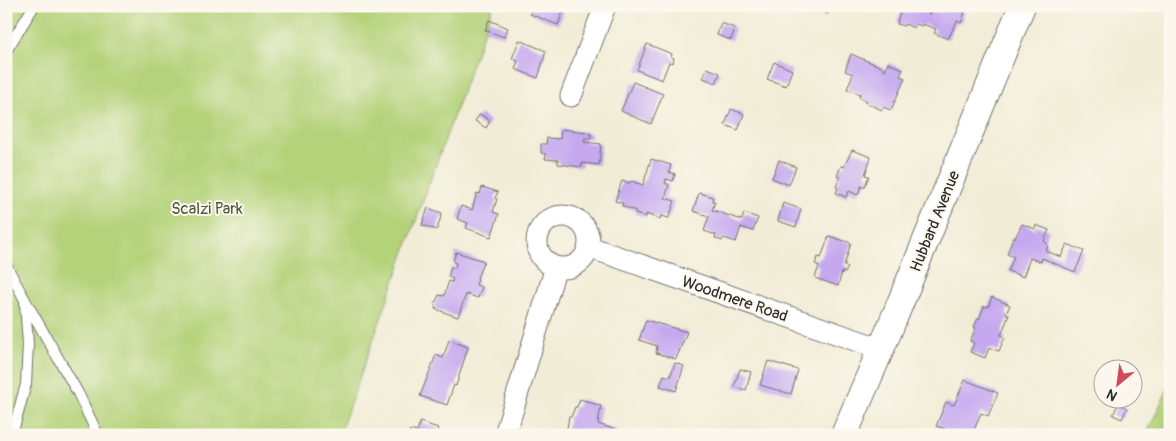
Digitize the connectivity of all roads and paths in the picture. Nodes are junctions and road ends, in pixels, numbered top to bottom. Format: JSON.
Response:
{"nodes":[{"id":1,"x":34,"y":6,"type":"edge"},
{"id":2,"x":605,"y":6,"type":"edge"},
{"id":3,"x":1022,"y":6,"type":"edge"},
{"id":4,"x":6,"y":51,"type":"edge"},
{"id":5,"x":571,"y":96,"type":"dead end"},
{"id":6,"x":589,"y":247,"type":"junction"},
{"id":7,"x":6,"y":265,"type":"edge"},
{"id":8,"x":556,"y":267,"type":"junction"},
{"id":9,"x":25,"y":300,"type":"junction"},
{"id":10,"x":881,"y":349,"type":"junction"},
{"id":11,"x":12,"y":435,"type":"edge"},
{"id":12,"x":98,"y":435,"type":"edge"},
{"id":13,"x":505,"y":435,"type":"edge"},
{"id":14,"x":844,"y":435,"type":"edge"}],
"edges":[{"from":1,"to":4,"type":"lane"},
{"from":2,"to":5,"type":"street"},
{"from":3,"to":10,"type":"street","name":"Hubbard Avenue"},
{"from":6,"to":8,"type":"street"},
{"from":6,"to":8,"type":"street"},
{"from":6,"to":10,"type":"street","name":"Woodmere Road"},
{"from":7,"to":9,"type":"lane"},
{"from":8,"to":13,"type":"street"},
{"from":9,"to":11,"type":"lane"},
{"from":9,"to":12,"type":"lane"},
{"from":10,"to":14,"type":"street","name":"Hubbard Avenue"}]}
